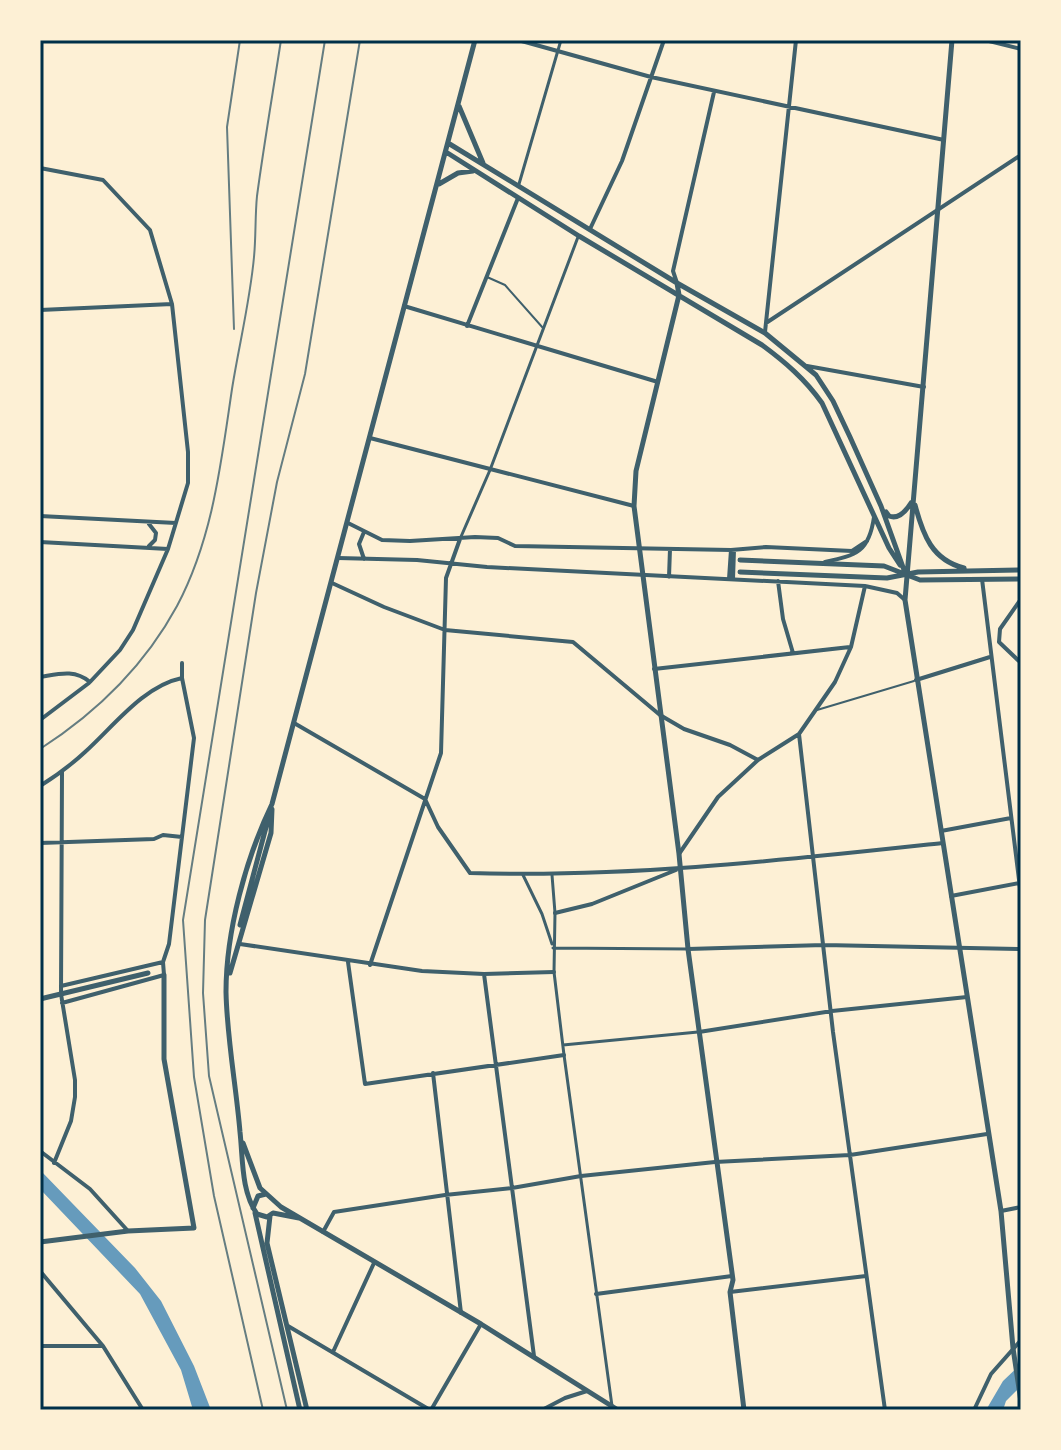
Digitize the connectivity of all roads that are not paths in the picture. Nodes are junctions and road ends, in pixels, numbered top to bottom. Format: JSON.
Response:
{"nodes":[{"id":1,"x":475,"y":40,"type":"edge"},
{"id":2,"x":518,"y":40,"type":"edge"},
{"id":3,"x":561,"y":40,"type":"edge"},
{"id":4,"x":664,"y":40,"type":"edge"},
{"id":5,"x":796,"y":40,"type":"edge"},
{"id":6,"x":952,"y":40,"type":"edge"},
{"id":7,"x":985,"y":40,"type":"edge"},
{"id":8,"x":1013,"y":40,"type":"edge"},
{"id":9,"x":1014,"y":47,"type":"junction"},
{"id":10,"x":1021,"y":49,"type":"edge"},
{"id":11,"x":558,"y":51,"type":"junction"},
{"id":12,"x":651,"y":77,"type":"junction"},
{"id":13,"x":714,"y":92,"type":"junction"},
{"id":14,"x":459,"y":103,"type":"junction"},
{"id":15,"x":790,"y":108,"type":"junction"},
{"id":16,"x":944,"y":140,"type":"junction"},
{"id":17,"x":448,"y":143,"type":"junction"},
{"id":18,"x":446,"y":152,"type":"junction"},
{"id":19,"x":1021,"y":155,"type":"edge"},
{"id":20,"x":487,"y":167,"type":"junction"},
{"id":21,"x":40,"y":168,"type":"edge"},
{"id":22,"x":474,"y":171,"type":"junction"},
{"id":23,"x":519,"y":184,"type":"junction"},
{"id":24,"x":437,"y":186,"type":"junction"},
{"id":25,"x":518,"y":198,"type":"junction"},
{"id":26,"x":939,"y":208,"type":"junction"},
{"id":27,"x":590,"y":229,"type":"junction"},
{"id":28,"x":579,"y":236,"type":"junction"},
{"id":29,"x":486,"y":276,"type":"junction"},
{"id":30,"x":677,"y":283,"type":"junction"},
{"id":31,"x":679,"y":295,"type":"junction"},
{"id":32,"x":172,"y":304,"type":"junction"},
{"id":33,"x":404,"y":306,"type":"junction"},
{"id":34,"x":40,"y":310,"type":"edge"},
{"id":35,"x":766,"y":323,"type":"junction"},
{"id":36,"x":467,"y":326,"type":"junction"},
{"id":37,"x":544,"y":330,"type":"junction"},
{"id":38,"x":765,"y":333,"type":"junction"},
{"id":39,"x":538,"y":348,"type":"junction"},
{"id":40,"x":804,"y":365,"type":"junction"},
{"id":41,"x":658,"y":382,"type":"junction"},
{"id":42,"x":924,"y":387,"type":"junction"},
{"id":43,"x":370,"y":438,"type":"junction"},
{"id":44,"x":490,"y":470,"type":"junction"},
{"id":45,"x":913,"y":499,"type":"junction"},
{"id":46,"x":634,"y":506,"type":"junction"},
{"id":47,"x":881,"y":506,"type":"junction"},
{"id":48,"x":874,"y":515,"type":"junction"},
{"id":49,"x":40,"y":516,"type":"edge"},
{"id":50,"x":147,"y":522,"type":"junction"},
{"id":51,"x":176,"y":523,"type":"junction"},
{"id":52,"x":348,"y":523,"type":"junction"},
{"id":53,"x":364,"y":532,"type":"junction"},
{"id":54,"x":460,"y":539,"type":"junction"},
{"id":55,"x":867,"y":541,"type":"junction"},
{"id":56,"x":40,"y":542,"type":"edge"},
{"id":57,"x":147,"y":548,"type":"junction"},
{"id":58,"x":638,"y":548,"type":"junction"},
{"id":59,"x":168,"y":549,"type":"junction"},
{"id":60,"x":670,"y":549,"type":"junction"},
{"id":61,"x":732,"y":550,"type":"junction"},
{"id":62,"x":338,"y":558,"type":"junction"},
{"id":63,"x":364,"y":559,"type":"junction"},
{"id":64,"x":740,"y":560,"type":"dead end"},
{"id":65,"x":821,"y":563,"type":"junction"},
{"id":66,"x":449,"y":565,"type":"junction"},
{"id":67,"x":973,"y":570,"type":"junction"},
{"id":68,"x":1021,"y":570,"type":"edge"},
{"id":69,"x":740,"y":572,"type":"dead end"},
{"id":70,"x":641,"y":575,"type":"junction"},
{"id":71,"x":906,"y":575,"type":"junction"},
{"id":72,"x":669,"y":577,"type":"junction"},
{"id":73,"x":731,"y":579,"type":"junction"},
{"id":74,"x":982,"y":579,"type":"junction"},
{"id":75,"x":1021,"y":579,"type":"edge"},
{"id":76,"x":778,"y":581,"type":"junction"},
{"id":77,"x":332,"y":583,"type":"junction"},
{"id":78,"x":865,"y":586,"type":"junction"},
{"id":79,"x":905,"y":600,"type":"junction"},
{"id":80,"x":1020,"y":600,"type":"edge"},
{"id":81,"x":445,"y":630,"type":"junction"},
{"id":82,"x":851,"y":647,"type":"junction"},
{"id":83,"x":793,"y":654,"type":"junction"},
{"id":84,"x":991,"y":656,"type":"junction"},
{"id":85,"x":182,"y":663,"type":"dead end"},
{"id":86,"x":1021,"y":663,"type":"edge"},
{"id":87,"x":654,"y":669,"type":"junction"},
{"id":88,"x":40,"y":677,"type":"edge"},
{"id":89,"x":182,"y":678,"type":"junction"},
{"id":90,"x":916,"y":680,"type":"junction"},
{"id":91,"x":90,"y":682,"type":"junction"},
{"id":92,"x":816,"y":710,"type":"junction"},
{"id":93,"x":660,"y":715,"type":"junction"},
{"id":94,"x":40,"y":720,"type":"edge"},
{"id":95,"x":294,"y":723,"type":"junction"},
{"id":96,"x":799,"y":734,"type":"junction"},
{"id":97,"x":758,"y":760,"type":"junction"},
{"id":98,"x":62,"y":772,"type":"junction"},
{"id":99,"x":40,"y":786,"type":"edge"},
{"id":100,"x":425,"y":799,"type":"junction"},
{"id":101,"x":272,"y":804,"type":"junction"},
{"id":102,"x":1011,"y":818,"type":"junction"},
{"id":103,"x":941,"y":831,"type":"junction"},
{"id":104,"x":182,"y":837,"type":"junction"},
{"id":105,"x":40,"y":843,"type":"edge"},
{"id":106,"x":62,"y":843,"type":"junction"},
{"id":107,"x":943,"y":843,"type":"junction"},
{"id":108,"x":679,"y":854,"type":"junction"},
{"id":109,"x":815,"y":857,"type":"junction"},
{"id":110,"x":678,"y":870,"type":"junction"},
{"id":111,"x":523,"y":875,"type":"junction"},
{"id":112,"x":552,"y":875,"type":"junction"},
{"id":113,"x":1020,"y":883,"type":"edge"},
{"id":114,"x":951,"y":896,"type":"junction"},
{"id":115,"x":1021,"y":896,"type":"edge"},
{"id":116,"x":555,"y":913,"type":"junction"},
{"id":117,"x":542,"y":914,"type":"junction"},
{"id":118,"x":240,"y":925,"type":"dead end"},
{"id":119,"x":240,"y":944,"type":"junction"},
{"id":120,"x":824,"y":945,"type":"junction"},
{"id":121,"x":959,"y":946,"type":"junction"},
{"id":122,"x":553,"y":948,"type":"junction"},
{"id":123,"x":688,"y":949,"type":"junction"},
{"id":124,"x":1021,"y":949,"type":"edge"},
{"id":125,"x":163,"y":962,"type":"junction"},
{"id":126,"x":348,"y":962,"type":"junction"},
{"id":127,"x":370,"y":965,"type":"junction"},
{"id":128,"x":554,"y":972,"type":"junction"},
{"id":129,"x":148,"y":973,"type":"dead end"},
{"id":130,"x":484,"y":974,"type":"junction"},
{"id":131,"x":164,"y":975,"type":"junction"},
{"id":132,"x":227,"y":979,"type":"junction"},
{"id":133,"x":61,"y":986,"type":"junction"},
{"id":134,"x":61,"y":994,"type":"junction"},
{"id":135,"x":967,"y":997,"type":"junction"},
{"id":136,"x":40,"y":999,"type":"edge"},
{"id":137,"x":62,"y":1003,"type":"junction"},
{"id":138,"x":832,"y":1011,"type":"junction"},
{"id":139,"x":699,"y":1032,"type":"junction"},
{"id":140,"x":563,"y":1045,"type":"junction"},
{"id":141,"x":564,"y":1055,"type":"junction"},
{"id":142,"x":496,"y":1064,"type":"junction"},
{"id":143,"x":433,"y":1073,"type":"junction"},
{"id":144,"x":240,"y":1132,"type":"junction"},
{"id":145,"x":987,"y":1134,"type":"junction"},
{"id":146,"x":40,"y":1151,"type":"edge"},
{"id":147,"x":850,"y":1155,"type":"junction"},
{"id":148,"x":715,"y":1162,"type":"junction"},
{"id":149,"x":54,"y":1163,"type":"junction"},
{"id":150,"x":581,"y":1176,"type":"junction"},
{"id":151,"x":512,"y":1188,"type":"junction"},
{"id":152,"x":268,"y":1195,"type":"junction"},
{"id":153,"x":445,"y":1195,"type":"junction"},
{"id":154,"x":275,"y":1202,"type":"junction"},
{"id":155,"x":1021,"y":1207,"type":"edge"},
{"id":156,"x":254,"y":1210,"type":"junction"},
{"id":157,"x":1001,"y":1211,"type":"junction"},
{"id":158,"x":272,"y":1214,"type":"junction"},
{"id":159,"x":299,"y":1218,"type":"junction"},
{"id":160,"x":128,"y":1231,"type":"junction"},
{"id":161,"x":323,"y":1232,"type":"junction"},
{"id":162,"x":40,"y":1242,"type":"edge"},
{"id":163,"x":374,"y":1263,"type":"junction"},
{"id":164,"x":40,"y":1271,"type":"edge"},
{"id":165,"x":732,"y":1276,"type":"junction"},
{"id":166,"x":866,"y":1276,"type":"junction"},
{"id":167,"x":730,"y":1292,"type":"junction"},
{"id":168,"x":596,"y":1294,"type":"junction"},
{"id":169,"x":461,"y":1313,"type":"junction"},
{"id":170,"x":481,"y":1324,"type":"junction"},
{"id":171,"x":285,"y":1326,"type":"junction"},
{"id":172,"x":1021,"y":1340,"type":"edge"},
{"id":173,"x":40,"y":1346,"type":"edge"},
{"id":174,"x":103,"y":1346,"type":"junction"},
{"id":175,"x":1013,"y":1348,"type":"junction"},
{"id":176,"x":333,"y":1352,"type":"junction"},
{"id":177,"x":534,"y":1357,"type":"junction"},
{"id":178,"x":587,"y":1391,"type":"junction"},
{"id":179,"x":1021,"y":1402,"type":"edge"},
{"id":180,"x":615,"y":1408,"type":"edge"},
{"id":181,"x":143,"y":1410,"type":"edge"},
{"id":182,"x":300,"y":1410,"type":"edge"},
{"id":183,"x":307,"y":1410,"type":"edge"},
{"id":184,"x":430,"y":1410,"type":"edge"},
{"id":185,"x":542,"y":1410,"type":"edge"},
{"id":186,"x":744,"y":1410,"type":"edge"},
{"id":187,"x":885,"y":1410,"type":"edge"},
{"id":188,"x":974,"y":1410,"type":"edge"}],
"edges":[{"from":1,"to":14,"type":"street"},
{"from":2,"to":11,"type":"street"},
{"from":3,"to":11,"type":"street"},
{"from":4,"to":12,"type":"street"},
{"from":5,"to":15,"type":"street"},
{"from":6,"to":16,"type":"street"},
{"from":7,"to":9,"type":"street"},
{"from":8,"to":9,"type":"street"},
{"from":9,"to":10,"type":"street"},
{"from":11,"to":12,"type":"street"},
{"from":11,"to":23,"type":"street"},
{"from":12,"to":13,"type":"street"},
{"from":12,"to":27,"type":"street"},
{"from":13,"to":15,"type":"street"},
{"from":13,"to":30,"type":"street"},
{"from":14,"to":17,"type":"street"},
{"from":14,"to":20,"type":"street"},
{"from":15,"to":16,"type":"street"},
{"from":15,"to":35,"type":"street"},
{"from":16,"to":26,"type":"street"},
{"from":17,"to":18,"type":"street"},
{"from":17,"to":20,"type":"street"},
{"from":18,"to":22,"type":"street"},
{"from":18,"to":24,"type":"street"},
{"from":19,"to":26,"type":"street"},
{"from":20,"to":23,"type":"street"},
{"from":21,"to":32,"type":"street"},
{"from":22,"to":24,"type":"street"},
{"from":22,"to":25,"type":"street"},
{"from":23,"to":27,"type":"street"},
{"from":24,"to":33,"type":"street"},
{"from":25,"to":28,"type":"street"},
{"from":25,"to":29,"type":"street"},
{"from":26,"to":35,"type":"street"},
{"from":26,"to":42,"type":"street"},
{"from":27,"to":30,"type":"street"},
{"from":28,"to":31,"type":"street"},
{"from":28,"to":37,"type":"street"},
{"from":29,"to":36,"type":"street"},
{"from":29,"to":37,"type":"lane"},
{"from":30,"to":31,"type":"street"},
{"from":30,"to":38,"type":"street"},
{"from":31,"to":41,"type":"street"},
{"from":31,"to":48,"type":"street"},
{"from":32,"to":34,"type":"street"},
{"from":32,"to":51,"type":"street"},
{"from":33,"to":36,"type":"street"},
{"from":33,"to":43,"type":"street"},
{"from":35,"to":38,"type":"street"},
{"from":36,"to":39,"type":"street"},
{"from":37,"to":39,"type":"street"},
{"from":38,"to":40,"type":"street"},
{"from":39,"to":41,"type":"street"},
{"from":39,"to":44,"type":"street"},
{"from":40,"to":42,"type":"street"},
{"from":40,"to":47,"type":"street"},
{"from":41,"to":46,"type":"street"},
{"from":42,"to":45,"type":"street"},
{"from":43,"to":44,"type":"street"},
{"from":43,"to":52,"type":"street"},
{"from":44,"to":46,"type":"street"},
{"from":44,"to":54,"type":"street"},
{"from":45,"to":47,"type":"street"},
{"from":45,"to":67,"type":"street"},
{"from":45,"to":71,"type":"street"},
{"from":46,"to":58,"type":"street"},
{"from":47,"to":71,"type":"street"},
{"from":48,"to":55,"type":"street"},
{"from":48,"to":71,"type":"street"},
{"from":49,"to":50,"type":"street"},
{"from":50,"to":51,"type":"street"},
{"from":50,"to":57,"type":"street"},
{"from":51,"to":59,"type":"street"},
{"from":52,"to":53,"type":"street"},
{"from":52,"to":62,"type":"street"},
{"from":53,"to":54,"type":"street"},
{"from":53,"to":63,"type":"street"},
{"from":54,"to":58,"type":"street"},
{"from":54,"to":66,"type":"street"},
{"from":55,"to":61,"type":"street"},
{"from":55,"to":65,"type":"street"},
{"from":56,"to":57,"type":"street"},
{"from":57,"to":59,"type":"street"},
{"from":58,"to":60,"type":"street"},
{"from":58,"to":70,"type":"street"},
{"from":59,"to":91,"type":"street"},
{"from":60,"to":61,"type":"street"},
{"from":60,"to":72,"type":"street"},
{"from":61,"to":73,"type":"street"},
{"from":62,"to":63,"type":"street"},
{"from":62,"to":77,"type":"street"},
{"from":63,"to":66,"type":"street"},
{"from":64,"to":65,"type":"street"},
{"from":65,"to":71,"type":"street"},
{"from":66,"to":70,"type":"street"},
{"from":66,"to":81,"type":"street"},
{"from":67,"to":68,"type":"street"},
{"from":67,"to":71,"type":"street"},
{"from":69,"to":71,"type":"street"},
{"from":70,"to":72,"type":"street"},
{"from":70,"to":87,"type":"street"},
{"from":71,"to":74,"type":"street"},
{"from":71,"to":79,"type":"street"},
{"from":72,"to":73,"type":"street"},
{"from":73,"to":76,"type":"street"},
{"from":74,"to":75,"type":"street"},
{"from":74,"to":84,"type":"street"},
{"from":76,"to":78,"type":"street"},
{"from":76,"to":83,"type":"street"},
{"from":77,"to":81,"type":"street"},
{"from":77,"to":95,"type":"street"},
{"from":78,"to":79,"type":"street"},
{"from":78,"to":82,"type":"street"},
{"from":79,"to":90,"type":"street"},
{"from":80,"to":86,"type":"street"},
{"from":81,"to":93,"type":"street"},
{"from":81,"to":100,"type":"street"},
{"from":82,"to":83,"type":"street"},
{"from":82,"to":92,"type":"street"},
{"from":83,"to":87,"type":"street"},
{"from":84,"to":90,"type":"street"},
{"from":84,"to":102,"type":"street"},
{"from":85,"to":89,"type":"street"},
{"from":87,"to":93,"type":"street"},
{"from":88,"to":91,"type":"street"},
{"from":89,"to":98,"type":"street"},
{"from":89,"to":104,"type":"street"},
{"from":90,"to":92,"type":"lane"},
{"from":90,"to":103,"type":"street"},
{"from":91,"to":94,"type":"street"},
{"from":92,"to":96,"type":"street"},
{"from":93,"to":97,"type":"street"},
{"from":93,"to":108,"type":"street"},
{"from":95,"to":100,"type":"street"},
{"from":95,"to":101,"type":"street"},
{"from":96,"to":97,"type":"street"},
{"from":96,"to":109,"type":"street"},
{"from":97,"to":108,"type":"street"},
{"from":98,"to":99,"type":"street"},
{"from":98,"to":106,"type":"street"},
{"from":100,"to":111,"type":"street"},
{"from":100,"to":127,"type":"street"},
{"from":101,"to":118,"type":"street"},
{"from":101,"to":119,"type":"street"},
{"from":101,"to":132,"type":"street"},
{"from":102,"to":103,"type":"street"},
{"from":102,"to":113,"type":"street"},
{"from":103,"to":107,"type":"street"},
{"from":104,"to":106,"type":"street"},
{"from":104,"to":125,"type":"street"},
{"from":105,"to":106,"type":"street"},
{"from":106,"to":133,"type":"street"},
{"from":107,"to":109,"type":"street"},
{"from":107,"to":114,"type":"street"},
{"from":108,"to":110,"type":"street"},
{"from":109,"to":110,"type":"street"},
{"from":109,"to":120,"type":"street"},
{"from":110,"to":112,"type":"street"},
{"from":110,"to":116,"type":"street"},
{"from":110,"to":123,"type":"street"},
{"from":111,"to":112,"type":"street"},
{"from":111,"to":117,"type":"street"},
{"from":112,"to":116,"type":"street"},
{"from":113,"to":114,"type":"street"},
{"from":113,"to":115,"type":"street"},
{"from":114,"to":121,"type":"street"},
{"from":116,"to":117,"type":"street"},
{"from":116,"to":122,"type":"street"},
{"from":117,"to":122,"type":"street"},
{"from":119,"to":126,"type":"street"},
{"from":119,"to":132,"type":"street"},
{"from":120,"to":121,"type":"street"},
{"from":120,"to":123,"type":"street"},
{"from":120,"to":138,"type":"street"},
{"from":121,"to":124,"type":"street"},
{"from":121,"to":135,"type":"street"},
{"from":122,"to":123,"type":"street"},
{"from":122,"to":128,"type":"street"},
{"from":123,"to":139,"type":"street"},
{"from":125,"to":131,"type":"street"},
{"from":125,"to":133,"type":"street"},
{"from":126,"to":127,"type":"street"},
{"from":126,"to":143,"type":"street"},
{"from":127,"to":130,"type":"street"},
{"from":128,"to":130,"type":"street"},
{"from":128,"to":140,"type":"street"},
{"from":129,"to":134,"type":"street"},
{"from":130,"to":142,"type":"street"},
{"from":131,"to":137,"type":"street"},
{"from":131,"to":160,"type":"street"},
{"from":132,"to":144,"type":"street"},
{"from":133,"to":134,"type":"street"},
{"from":134,"to":136,"type":"street"},
{"from":134,"to":137,"type":"street"},
{"from":135,"to":138,"type":"street"},
{"from":135,"to":145,"type":"street"},
{"from":137,"to":149,"type":"street"},
{"from":138,"to":139,"type":"street"},
{"from":138,"to":147,"type":"street"},
{"from":139,"to":140,"type":"street"},
{"from":139,"to":148,"type":"street"},
{"from":140,"to":141,"type":"street"},
{"from":141,"to":142,"type":"street"},
{"from":141,"to":150,"type":"street"},
{"from":142,"to":143,"type":"street"},
{"from":142,"to":151,"type":"street"},
{"from":143,"to":153,"type":"street"},
{"from":144,"to":152,"type":"street"},
{"from":144,"to":156,"type":"street"},
{"from":145,"to":147,"type":"street"},
{"from":145,"to":157,"type":"street"},
{"from":146,"to":149,"type":"street"},
{"from":147,"to":148,"type":"street"},
{"from":147,"to":166,"type":"street"},
{"from":148,"to":150,"type":"street"},
{"from":148,"to":165,"type":"street"},
{"from":149,"to":160,"type":"street"},
{"from":150,"to":151,"type":"street"},
{"from":150,"to":168,"type":"street"},
{"from":151,"to":153,"type":"street"},
{"from":151,"to":177,"type":"street"},
{"from":152,"to":154,"type":"street"},
{"from":152,"to":156,"type":"street"},
{"from":153,"to":161,"type":"street"},
{"from":153,"to":169,"type":"street"},
{"from":154,"to":158,"type":"street"},
{"from":154,"to":159,"type":"street"},
{"from":155,"to":157,"type":"street"},
{"from":156,"to":158,"type":"street"},
{"from":156,"to":171,"type":"street"},
{"from":157,"to":175,"type":"street"},
{"from":158,"to":159,"type":"street"},
{"from":158,"to":171,"type":"street"},
{"from":159,"to":161,"type":"street"},
{"from":160,"to":162,"type":"street"},
{"from":161,"to":163,"type":"street"},
{"from":163,"to":169,"type":"street"},
{"from":163,"to":176,"type":"street"},
{"from":164,"to":174,"type":"street"},
{"from":165,"to":167,"type":"street"},
{"from":165,"to":168,"type":"street"},
{"from":166,"to":167,"type":"street"},
{"from":166,"to":187,"type":"street"},
{"from":167,"to":186,"type":"street"},
{"from":168,"to":180,"type":"street"},
{"from":169,"to":170,"type":"street"},
{"from":170,"to":177,"type":"street"},
{"from":170,"to":184,"type":"street"},
{"from":171,"to":176,"type":"street"},
{"from":171,"to":182,"type":"street"},
{"from":171,"to":183,"type":"street"},
{"from":172,"to":175,"type":"street"},
{"from":173,"to":174,"type":"street"},
{"from":174,"to":181,"type":"street"},
{"from":175,"to":179,"type":"street"},
{"from":175,"to":188,"type":"street"},
{"from":176,"to":184,"type":"street"},
{"from":177,"to":178,"type":"street"},
{"from":178,"to":180,"type":"street"},
{"from":178,"to":185,"type":"street"}]}
